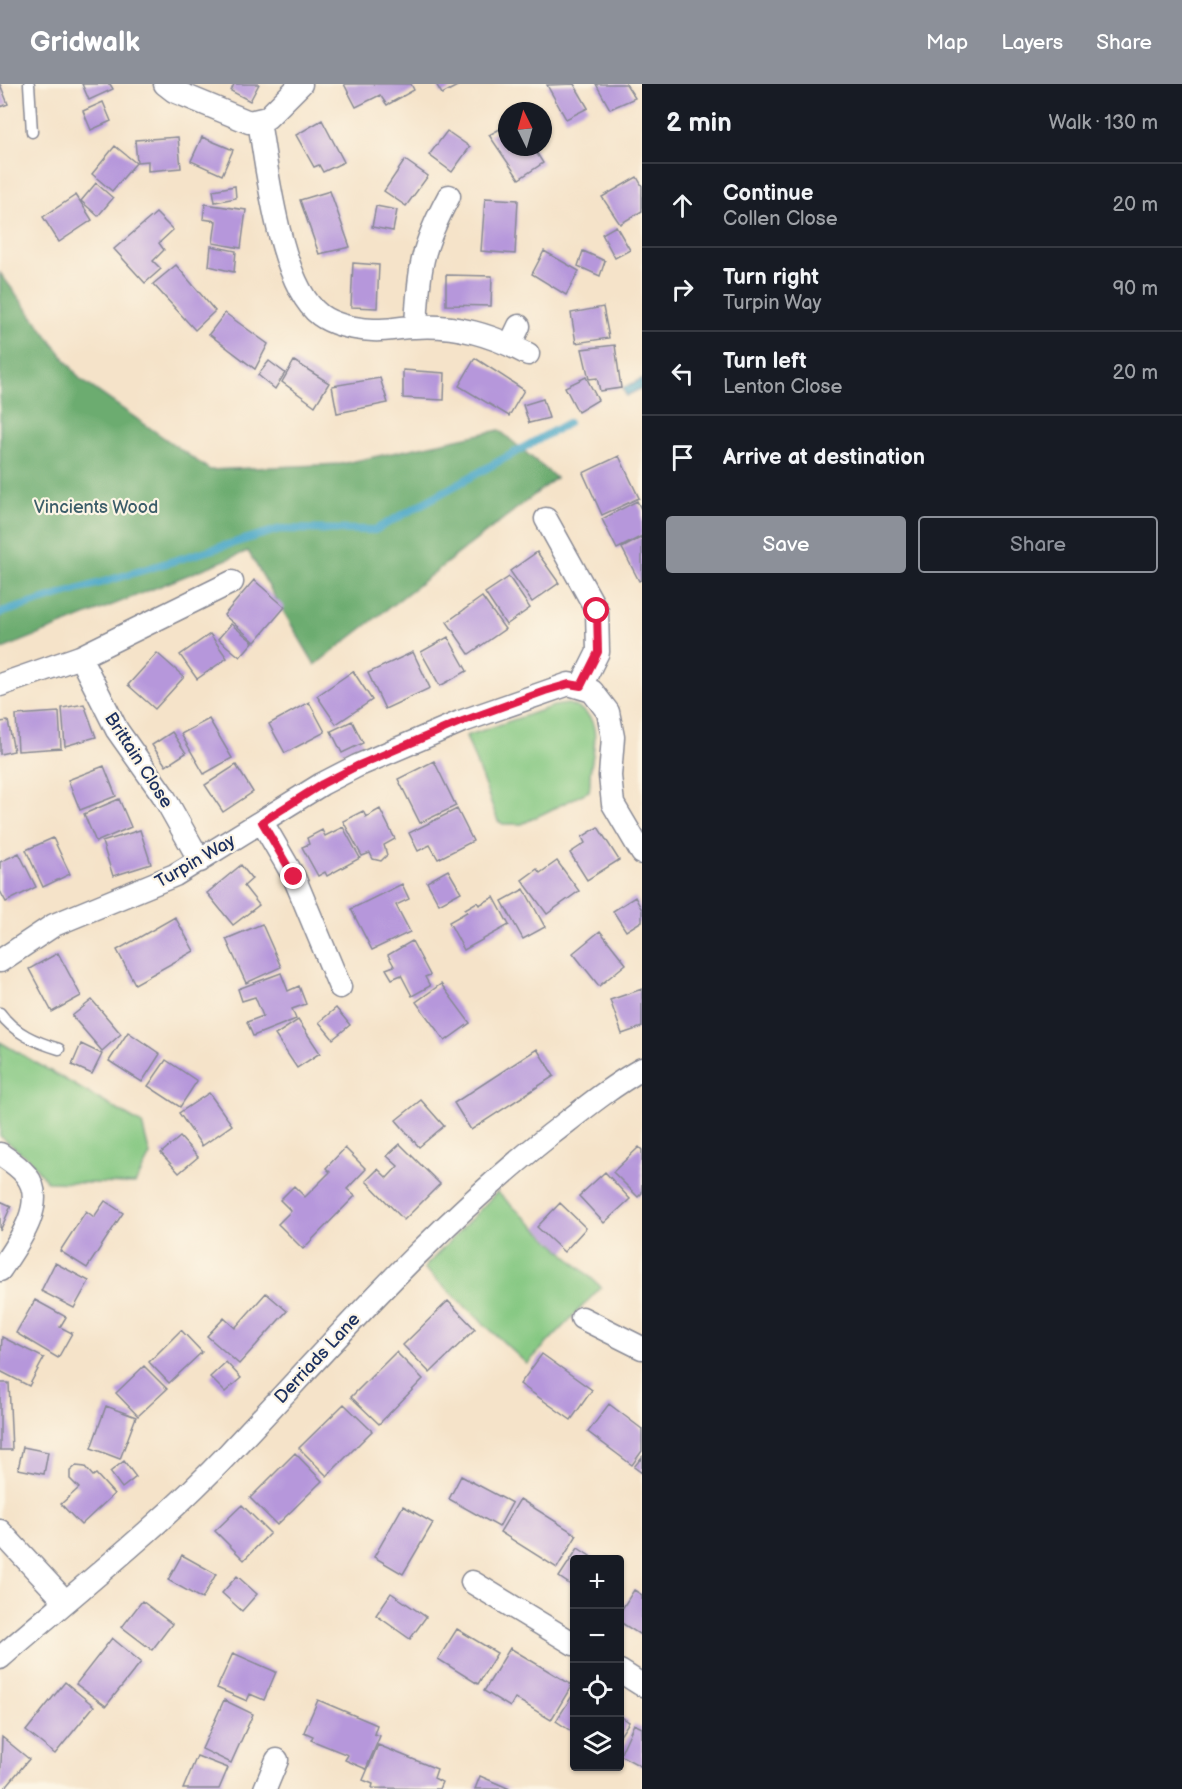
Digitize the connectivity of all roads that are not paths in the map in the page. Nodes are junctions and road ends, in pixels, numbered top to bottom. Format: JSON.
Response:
{"nodes":[{"id":1,"x":29,"y":84,"type":"edge"},
{"id":2,"x":165,"y":84,"type":"edge"},
{"id":3,"x":301,"y":84,"type":"edge"},
{"id":4,"x":259,"y":121,"type":"junction"},
{"id":5,"x":32,"y":132,"type":"dead end"},
{"id":6,"x":449,"y":196,"type":"dead end"},
{"id":7,"x":416,"y":326,"type":"junction"},
{"id":8,"x":519,"y":342,"type":"dead end"},
{"id":9,"x":546,"y":519,"type":"dead end"},
{"id":10,"x":232,"y":582,"type":"dead end"},
{"id":11,"x":80,"y":657,"type":"junction"},
{"id":12,"x":0,"y":685,"type":"edge"},
{"id":13,"x":581,"y":686,"type":"junction"},
{"id":14,"x":262,"y":822,"type":"junction"},
{"id":15,"x":642,"y":853,"type":"edge"},
{"id":16,"x":200,"y":861,"type":"junction"},
{"id":17,"x":0,"y":961,"type":"edge"},
{"id":18,"x":340,"y":987,"type":"dead end"},
{"id":19,"x":0,"y":1012,"type":"edge"},
{"id":20,"x":59,"y":1049,"type":"dead end"},
{"id":21,"x":642,"y":1069,"type":"edge"},
{"id":22,"x":0,"y":1154,"type":"edge"},
{"id":23,"x":0,"y":1270,"type":"edge"},
{"id":24,"x":582,"y":1318,"type":"dead end"},
{"id":25,"x":642,"y":1348,"type":"edge"},
{"id":26,"x":0,"y":1531,"type":"edge"},
{"id":27,"x":472,"y":1582,"type":"dead end"},
{"id":28,"x":65,"y":1601,"type":"junction"},
{"id":29,"x":570,"y":1642,"type":"edge"},
{"id":30,"x":0,"y":1658,"type":"edge"},
{"id":31,"x":624,"y":1674,"type":"edge"},
{"id":32,"x":642,"y":1685,"type":"edge"},
{"id":33,"x":277,"y":1760,"type":"dead end"},
{"id":34,"x":265,"y":1789,"type":"edge"}],
"edges":[{"from":1,"to":5,"type":"lane"},
{"from":2,"to":4,"type":"street"},
{"from":3,"to":4,"type":"street"},
{"from":4,"to":7,"type":"street"},
{"from":6,"to":7,"type":"street"},
{"from":7,"to":8,"type":"street"},
{"from":9,"to":13,"type":"street"},
{"from":10,"to":11,"type":"street"},
{"from":11,"to":12,"type":"street"},
{"from":11,"to":16,"type":"street","name":"Brittain Close"},
{"from":13,"to":14,"type":"street","name":"Turpin Way"},
{"from":13,"to":15,"type":"street"},
{"from":14,"to":16,"type":"street","name":"Turpin Way"},
{"from":14,"to":18,"type":"street"},
{"from":16,"to":17,"type":"street","name":"Turpin Way"},
{"from":19,"to":20,"type":"lane"},
{"from":21,"to":28,"type":"street","name":"Derriads Lane"},
{"from":22,"to":23,"type":"street"},
{"from":24,"to":25,"type":"street"},
{"from":26,"to":28,"type":"street"},
{"from":27,"to":29,"type":"street"},
{"from":28,"to":30,"type":"street","name":"Derriads Lane"},
{"from":31,"to":32,"type":"street"},
{"from":33,"to":34,"type":"street"}]}
